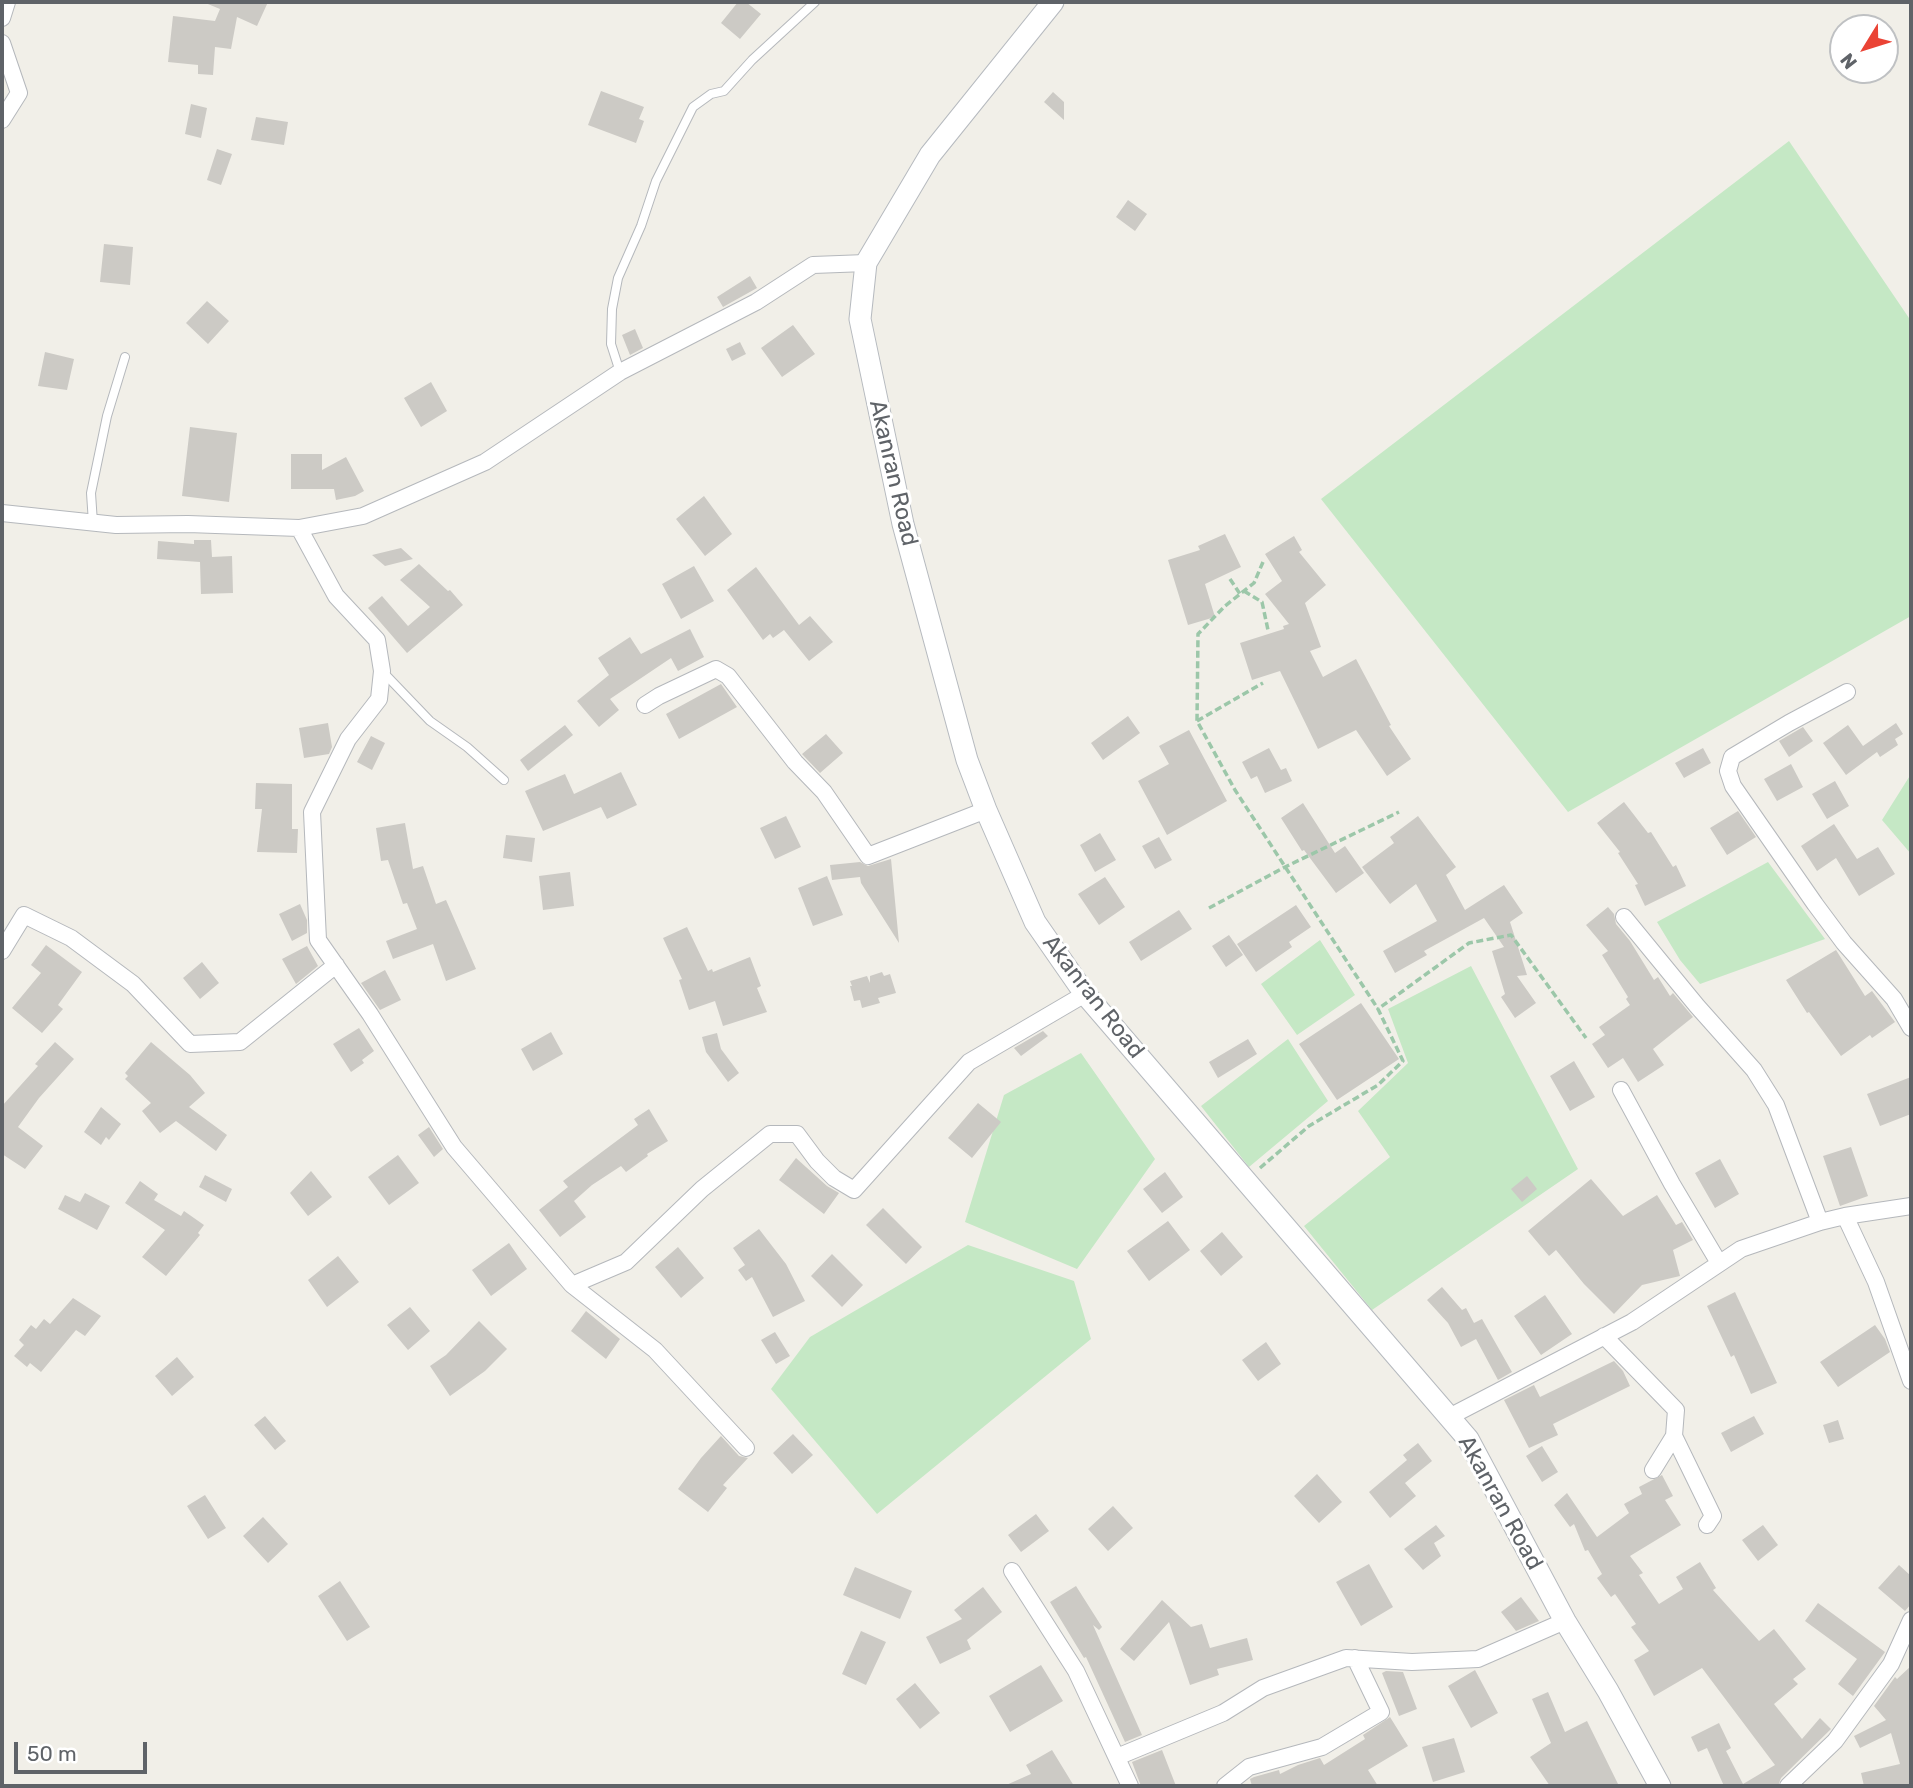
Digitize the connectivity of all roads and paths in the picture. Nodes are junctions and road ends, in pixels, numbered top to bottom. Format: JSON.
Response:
{"nodes":[{"id":1,"x":8,"y":2,"type":"edge"},
{"id":2,"x":815,"y":2,"type":"edge"},
{"id":3,"x":1053,"y":2,"type":"edge"},
{"id":4,"x":2,"y":18,"type":"edge"},
{"id":5,"x":2,"y":43,"type":"edge"},
{"id":6,"x":2,"y":120,"type":"edge"},
{"id":7,"x":866,"y":263,"type":"junction"},
{"id":8,"x":125,"y":356,"type":"dead end"},
{"id":9,"x":620,"y":372,"type":"junction"},
{"id":10,"x":2,"y":513,"type":"edge"},
{"id":11,"x":93,"y":523,"type":"junction"},
{"id":12,"x":299,"y":528,"type":"junction"},
{"id":13,"x":1263,"y":562,"type":"dead end"},
{"id":14,"x":1230,"y":579,"type":"dead end"},
{"id":15,"x":1242,"y":593,"type":"junction"},
{"id":16,"x":1268,"y":630,"type":"dead end"},
{"id":17,"x":382,"y":671,"type":"junction"},
{"id":18,"x":1263,"y":682,"type":"dead end"},
{"id":19,"x":1847,"y":692,"type":"dead end"},
{"id":20,"x":645,"y":705,"type":"dead end"},
{"id":21,"x":1197,"y":721,"type":"junction"},
{"id":22,"x":504,"y":780,"type":"dead end"},
{"id":23,"x":986,"y":810,"type":"junction"},
{"id":24,"x":1399,"y":812,"type":"dead end"},
{"id":25,"x":1285,"y":867,"type":"junction"},
{"id":26,"x":1209,"y":908,"type":"dead end"},
{"id":27,"x":1624,"y":916,"type":"dead end"},
{"id":28,"x":2,"y":951,"type":"edge"},
{"id":29,"x":335,"y":965,"type":"junction"},
{"id":30,"x":1085,"y":994,"type":"junction"},
{"id":31,"x":1378,"y":1009,"type":"junction"},
{"id":32,"x":1911,"y":1028,"type":"edge"},
{"id":33,"x":1586,"y":1038,"type":"dead end"},
{"id":34,"x":1621,"y":1090,"type":"dead end"},
{"id":35,"x":1246,"y":1181,"type":"junction"},
{"id":36,"x":1911,"y":1206,"type":"edge"},
{"id":37,"x":1845,"y":1216,"type":"junction"},
{"id":38,"x":1820,"y":1222,"type":"junction"},
{"id":39,"x":1719,"y":1263,"type":"junction"},
{"id":40,"x":572,"y":1285,"type":"junction"},
{"id":41,"x":1604,"y":1336,"type":"junction"},
{"id":42,"x":1911,"y":1381,"type":"edge"},
{"id":43,"x":1449,"y":1417,"type":"junction"},
{"id":44,"x":1674,"y":1436,"type":"junction"},
{"id":45,"x":746,"y":1448,"type":"dead end"},
{"id":46,"x":1653,"y":1470,"type":"dead end"},
{"id":47,"x":1707,"y":1525,"type":"dead end"},
{"id":48,"x":1012,"y":1571,"type":"dead end"},
{"id":49,"x":1911,"y":1620,"type":"edge"},
{"id":50,"x":1565,"y":1621,"type":"junction"},
{"id":51,"x":1355,"y":1658,"type":"junction"},
{"id":52,"x":1117,"y":1757,"type":"junction"},
{"id":53,"x":1129,"y":1786,"type":"edge"},
{"id":54,"x":1225,"y":1786,"type":"edge"},
{"id":55,"x":1660,"y":1786,"type":"edge"},
{"id":56,"x":1788,"y":1786,"type":"edge"}],
"edges":[{"from":1,"to":4,"type":"street"},
{"from":2,"to":9,"type":"lane"},
{"from":3,"to":7,"type":"main road","name":"Akanran Road"},
{"from":5,"to":6,"type":"street"},
{"from":7,"to":9,"type":"street"},
{"from":7,"to":23,"type":"main road","name":"Akanran Road"},
{"from":8,"to":11,"type":"lane"},
{"from":9,"to":12,"type":"street"},
{"from":10,"to":11,"type":"street"},
{"from":11,"to":12,"type":"street"},
{"from":12,"to":17,"type":"street"},
{"from":13,"to":15,"type":"path"},
{"from":14,"to":15,"type":"path"},
{"from":15,"to":16,"type":"path"},
{"from":15,"to":21,"type":"path"},
{"from":17,"to":22,"type":"lane"},
{"from":17,"to":29,"type":"street"},
{"from":18,"to":21,"type":"path"},
{"from":19,"to":32,"type":"street"},
{"from":20,"to":23,"type":"street"},
{"from":21,"to":25,"type":"path"},
{"from":23,"to":30,"type":"main road","name":"Akanran Road"},
{"from":24,"to":25,"type":"path"},
{"from":25,"to":26,"type":"path"},
{"from":25,"to":31,"type":"path"},
{"from":27,"to":38,"type":"street"},
{"from":28,"to":29,"type":"street"},
{"from":29,"to":40,"type":"street"},
{"from":30,"to":35,"type":"main road","name":"Akanran Road"},
{"from":30,"to":40,"type":"street"},
{"from":31,"to":33,"type":"path"},
{"from":31,"to":35,"type":"path"},
{"from":34,"to":39,"type":"street"},
{"from":35,"to":43,"type":"main road","name":"Akanran Road"},
{"from":36,"to":37,"type":"street"},
{"from":37,"to":38,"type":"street"},
{"from":37,"to":42,"type":"street"},
{"from":38,"to":39,"type":"street"},
{"from":39,"to":41,"type":"street"},
{"from":40,"to":45,"type":"street"},
{"from":41,"to":43,"type":"street"},
{"from":41,"to":44,"type":"street"},
{"from":43,"to":50,"type":"main road","name":"Akanran Road"},
{"from":44,"to":46,"type":"street"},
{"from":44,"to":47,"type":"street"},
{"from":48,"to":52,"type":"street"},
{"from":49,"to":56,"type":"street"},
{"from":50,"to":51,"type":"street"},
{"from":50,"to":55,"type":"main road","name":"Akanran Road"},
{"from":51,"to":52,"type":"street"},
{"from":51,"to":54,"type":"street"},
{"from":52,"to":53,"type":"street"}]}
